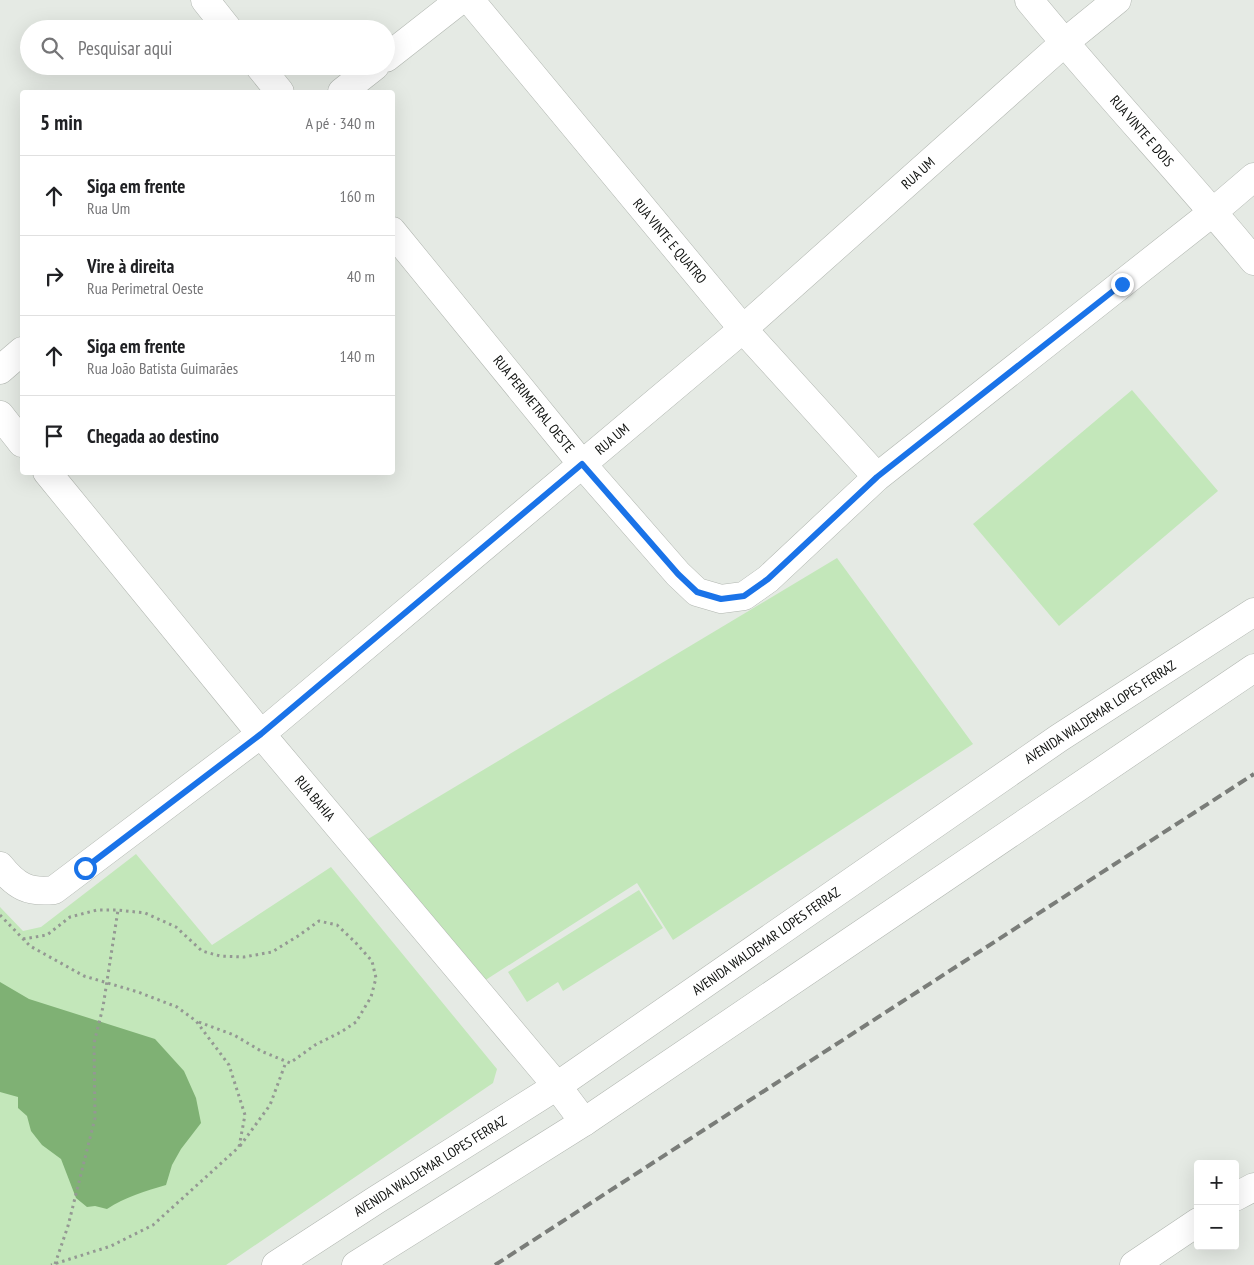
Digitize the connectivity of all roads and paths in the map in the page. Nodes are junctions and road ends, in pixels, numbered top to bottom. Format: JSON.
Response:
{"nodes":[{"id":1,"x":205,"y":0,"type":"edge"},
{"id":2,"x":460,"y":0,"type":"edge"},
{"id":3,"x":470,"y":0,"type":"edge"},
{"id":4,"x":1030,"y":0,"type":"edge"},
{"id":5,"x":1117,"y":0,"type":"edge"},
{"id":6,"x":221,"y":20,"type":"edge"},
{"id":7,"x":1064,"y":43,"type":"junction"},
{"id":8,"x":395,"y":51,"type":"edge"},
{"id":9,"x":266,"y":75,"type":"edge"},
{"id":10,"x":364,"y":75,"type":"edge"},
{"id":11,"x":278,"y":90,"type":"edge"},
{"id":12,"x":345,"y":90,"type":"edge"},
{"id":13,"x":1254,"y":177,"type":"edge"},
{"id":14,"x":1213,"y":212,"type":"junction"},
{"id":15,"x":395,"y":235,"type":"edge"},
{"id":16,"x":1254,"y":261,"type":"edge"},
{"id":17,"x":743,"y":329,"type":"junction"},
{"id":18,"x":20,"y":353,"type":"edge"},
{"id":19,"x":0,"y":370,"type":"edge"},
{"id":20,"x":0,"y":415,"type":"edge"},
{"id":21,"x":20,"y":440,"type":"edge"},
{"id":22,"x":582,"y":464,"type":"junction"},
{"id":23,"x":49,"y":475,"type":"edge"},
{"id":24,"x":877,"y":477,"type":"junction"},
{"id":25,"x":1254,"y":612,"type":"edge"},
{"id":26,"x":1254,"y":668,"type":"edge"},
{"id":27,"x":261,"y":734,"type":"junction"},
{"id":28,"x":0,"y":866,"type":"edge"},
{"id":29,"x":118,"y":910,"type":"junction"},
{"id":30,"x":0,"y":915,"type":"edge"},
{"id":31,"x":23,"y":939,"type":"junction"},
{"id":32,"x":196,"y":1021,"type":"junction"},
{"id":33,"x":286,"y":1062,"type":"junction"},
{"id":34,"x":557,"y":1086,"type":"junction"},
{"id":35,"x":584,"y":1122,"type":"junction"},
{"id":36,"x":239,"y":1147,"type":"junction"},
{"id":37,"x":1254,"y":1186,"type":"edge"},
{"id":38,"x":1239,"y":1195,"type":"edge"},
{"id":39,"x":1194,"y":1225,"type":"edge"},
{"id":40,"x":53,"y":1265,"type":"edge"},
{"id":41,"x":276,"y":1265,"type":"edge"},
{"id":42,"x":356,"y":1265,"type":"edge"},
{"id":43,"x":1134,"y":1265,"type":"edge"}],
"edges":[{"from":1,"to":6,"type":"street"},
{"from":2,"to":8,"type":"street"},
{"from":3,"to":17,"type":"street","name":"RUA VINTE E QUATRO"},
{"from":4,"to":7,"type":"street","name":"RUA VINTE E DOIS"},
{"from":5,"to":7,"type":"street","name":"RUA UM"},
{"from":7,"to":14,"type":"street","name":"RUA VINTE E DOIS"},
{"from":7,"to":17,"type":"street","name":"RUA UM"},
{"from":9,"to":11,"type":"street"},
{"from":10,"to":12,"type":"street"},
{"from":13,"to":14,"type":"street","name":"RUA PERIMETRAL OESTE"},
{"from":14,"to":16,"type":"street","name":"RUA VINTE E DOIS"},
{"from":14,"to":24,"type":"street","name":"RUA PERIMETRAL OESTE"},
{"from":15,"to":22,"type":"street","name":"RUA PERIMETRAL OESTE"},
{"from":17,"to":22,"type":"street","name":"RUA UM"},
{"from":17,"to":24,"type":"street","name":"RUA VINTE E QUATRO"},
{"from":18,"to":19,"type":"street"},
{"from":20,"to":21,"type":"street"},
{"from":22,"to":24,"type":"street","name":"RUA PERIMETRAL OESTE"},
{"from":22,"to":27,"type":"street","name":"RUA UM"},
{"from":23,"to":27,"type":"street","name":"RUA BAHIA"},
{"from":25,"to":34,"type":"street","name":"AVENIDA WALDEMAR LOPES FERRAZ"},
{"from":26,"to":35,"type":"street"},
{"from":27,"to":28,"type":"street","name":"RUA UM"},
{"from":27,"to":34,"type":"street","name":"RUA BAHIA"},
{"from":29,"to":31,"type":"path"},
{"from":29,"to":33,"type":"path"},
{"from":29,"to":40,"type":"path","bridge":true},
{"from":30,"to":31,"type":"path"},
{"from":31,"to":32,"type":"path"},
{"from":32,"to":33,"type":"path"},
{"from":32,"to":36,"type":"path"},
{"from":33,"to":36,"type":"path"},
{"from":34,"to":35,"type":"street","name":"RUA BAHIA"},
{"from":34,"to":41,"type":"street","name":"AVENIDA WALDEMAR LOPES FERRAZ"},
{"from":35,"to":42,"type":"street"},
{"from":36,"to":40,"type":"path"},
{"from":37,"to":38,"type":"street"},
{"from":39,"to":43,"type":"street"}]}
